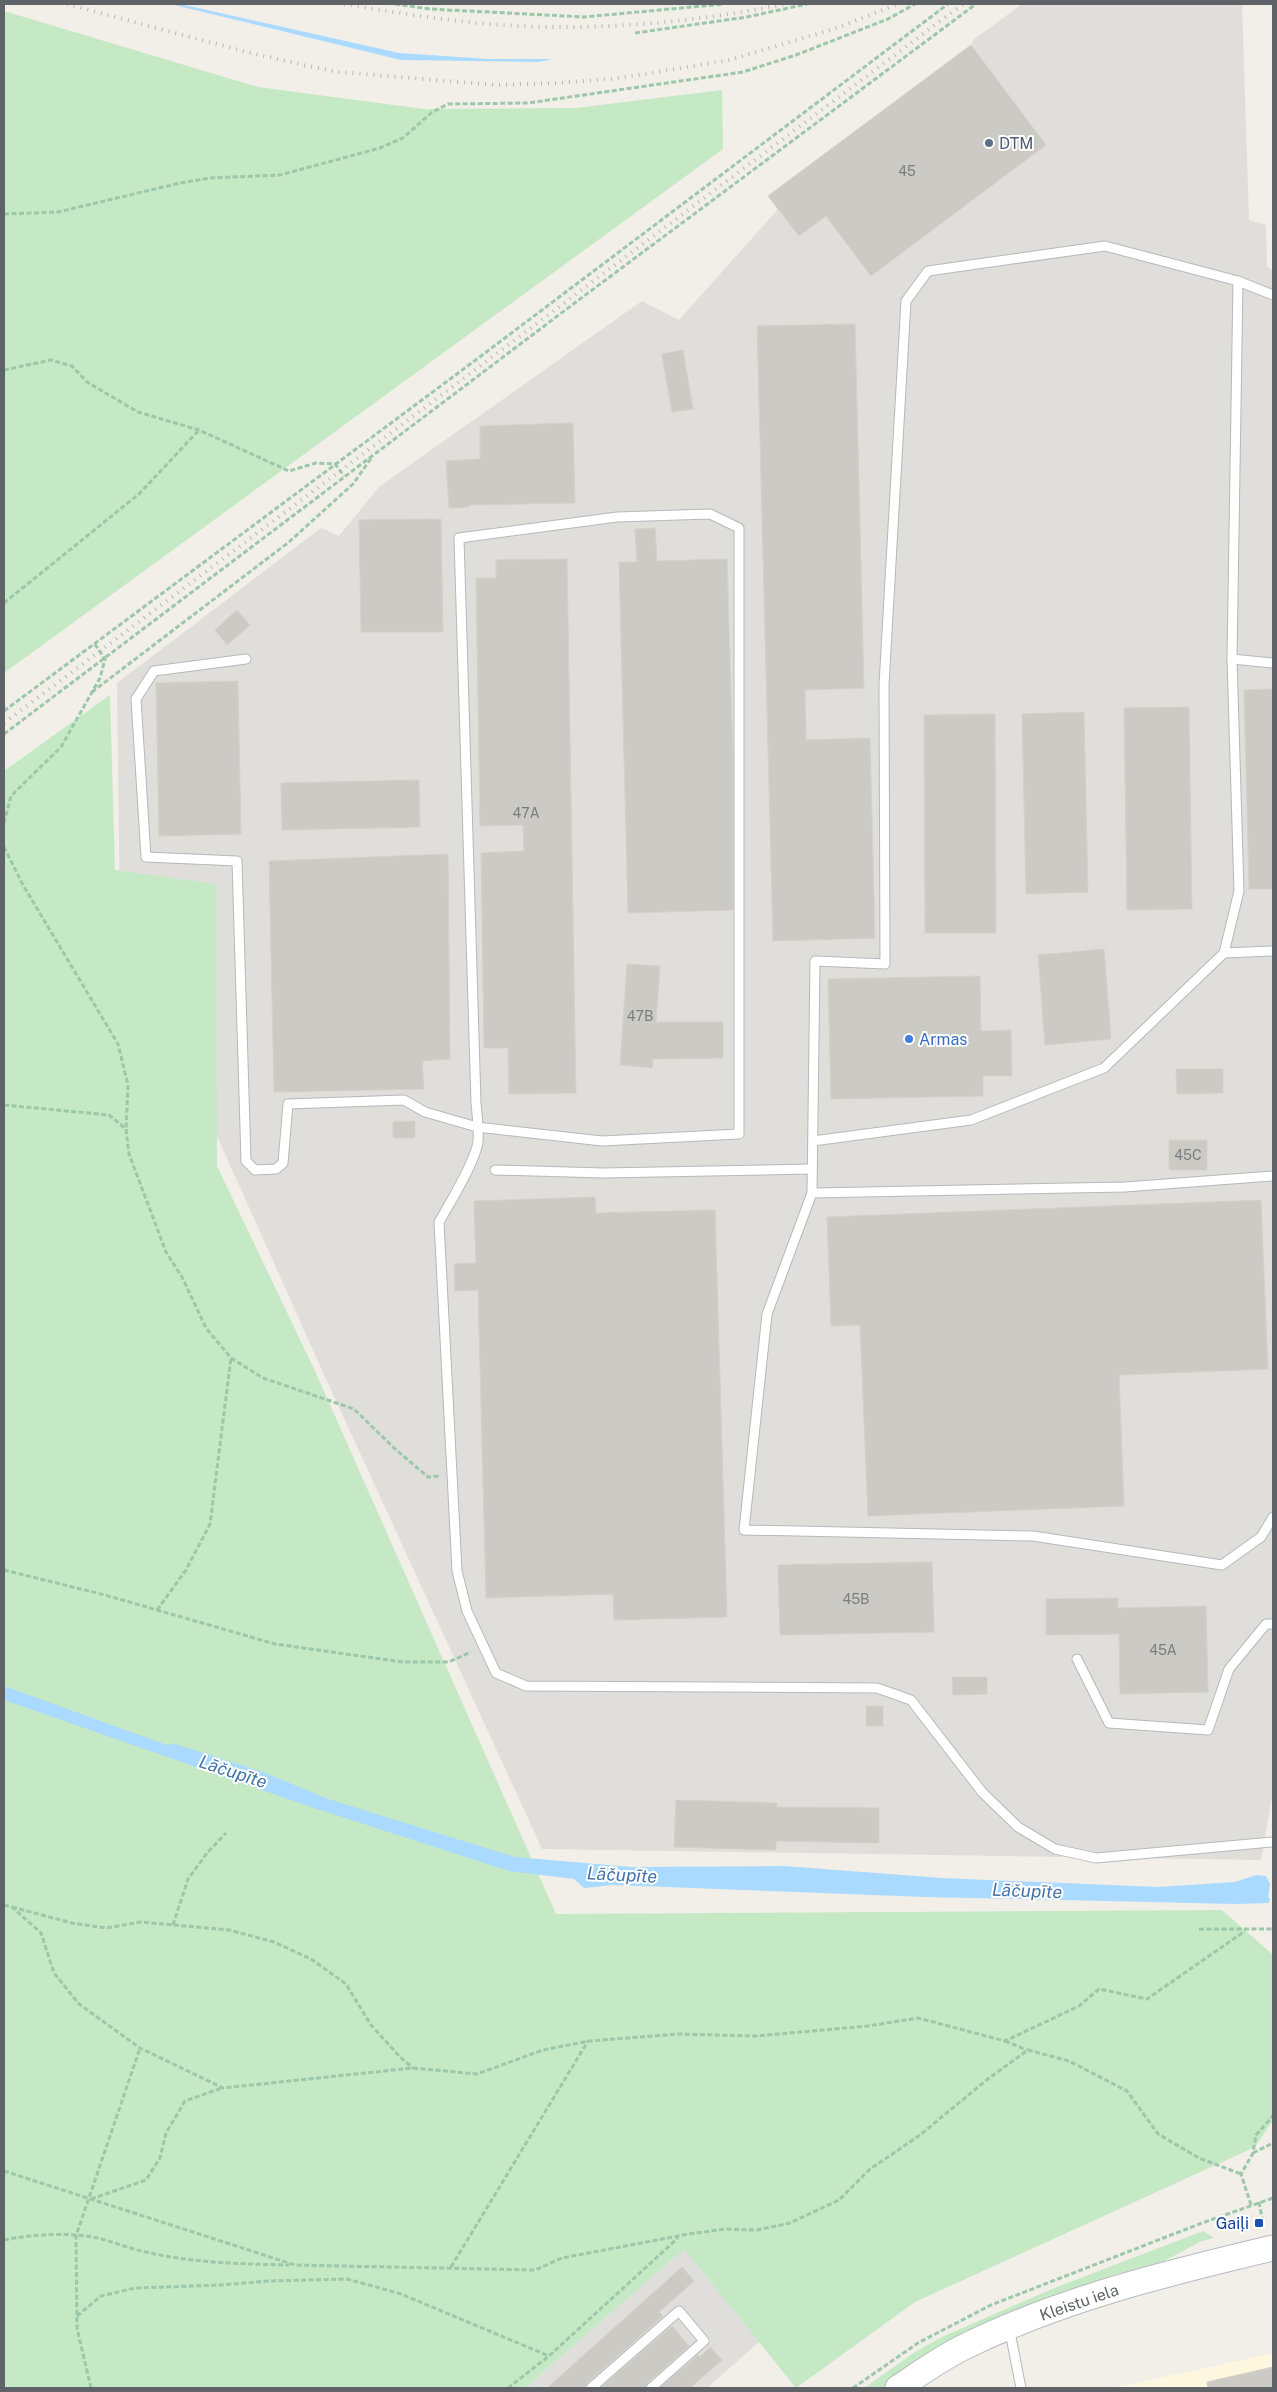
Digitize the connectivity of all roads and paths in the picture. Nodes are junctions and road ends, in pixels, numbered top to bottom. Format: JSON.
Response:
{"nodes":[{"id":1,"x":395,"y":4,"type":"edge"},
{"id":2,"x":724,"y":4,"type":"edge"},
{"id":3,"x":807,"y":4,"type":"edge"},
{"id":4,"x":915,"y":4,"type":"edge"},
{"id":5,"x":948,"y":4,"type":"edge"},
{"id":6,"x":976,"y":4,"type":"edge"},
{"id":7,"x":635,"y":33,"type":"dead end"},
{"id":8,"x":4,"y":214,"type":"edge"},
{"id":9,"x":1238,"y":281,"type":"junction"},
{"id":10,"x":1273,"y":295,"type":"edge"},
{"id":11,"x":4,"y":370,"type":"edge"},
{"id":12,"x":199,"y":430,"type":"junction"},
{"id":13,"x":374,"y":454,"type":"junction"},
{"id":14,"x":335,"y":464,"type":"junction"},
{"id":15,"x":344,"y":476,"type":"junction"},
{"id":16,"x":4,"y":603,"type":"edge"},
{"id":17,"x":94,"y":643,"type":"junction"},
{"id":18,"x":105,"y":658,"type":"junction"},
{"id":19,"x":246,"y":659,"type":"dead end"},
{"id":20,"x":1232,"y":659,"type":"junction"},
{"id":21,"x":1273,"y":662,"type":"edge"},
{"id":22,"x":92,"y":692,"type":"junction"},
{"id":23,"x":4,"y":712,"type":"edge"},
{"id":24,"x":4,"y":734,"type":"edge"},
{"id":25,"x":4,"y":823,"type":"edge"},
{"id":26,"x":4,"y":847,"type":"edge"},
{"id":27,"x":1273,"y":952,"type":"edge"},
{"id":28,"x":1224,"y":953,"type":"junction"},
{"id":29,"x":4,"y":1105,"type":"edge"},
{"id":30,"x":477,"y":1127,"type":"junction"},
{"id":31,"x":126,"y":1129,"type":"junction"},
{"id":32,"x":813,"y":1141,"type":"junction"},
{"id":33,"x":812,"y":1168,"type":"junction"},
{"id":34,"x":495,"y":1170,"type":"dead end"},
{"id":35,"x":1273,"y":1176,"type":"edge"},
{"id":36,"x":812,"y":1193,"type":"junction"},
{"id":37,"x":231,"y":1358,"type":"junction"},
{"id":38,"x":452,"y":1475,"type":"junction"},
{"id":39,"x":1273,"y":1517,"type":"edge"},
{"id":40,"x":4,"y":1570,"type":"edge"},
{"id":41,"x":157,"y":1610,"type":"junction"},
{"id":42,"x":1273,"y":1624,"type":"edge"},
{"id":43,"x":484,"y":1647,"type":"junction"},
{"id":44,"x":1077,"y":1659,"type":"dead end"},
{"id":45,"x":226,"y":1833,"type":"dead end"},
{"id":46,"x":1273,"y":1842,"type":"edge"},
{"id":47,"x":4,"y":1905,"type":"edge"},
{"id":48,"x":12,"y":1907,"type":"junction"},
{"id":49,"x":173,"y":1925,"type":"junction"},
{"id":50,"x":1199,"y":1930,"type":"dead end"},
{"id":51,"x":1273,"y":1930,"type":"edge"},
{"id":52,"x":1245,"y":1931,"type":"junction"},
{"id":53,"x":589,"y":2041,"type":"junction"},
{"id":54,"x":1004,"y":2041,"type":"junction"},
{"id":55,"x":140,"y":2048,"type":"junction"},
{"id":56,"x":1028,"y":2050,"type":"junction"},
{"id":57,"x":413,"y":2068,"type":"junction"},
{"id":58,"x":223,"y":2088,"type":"junction"},
{"id":59,"x":1273,"y":2116,"type":"edge"},
{"id":60,"x":1273,"y":2143,"type":"edge"},
{"id":61,"x":1253,"y":2153,"type":"junction"},
{"id":62,"x":4,"y":2171,"type":"edge"},
{"id":63,"x":1241,"y":2174,"type":"junction"},
{"id":64,"x":1273,"y":2198,"type":"edge"},
{"id":65,"x":90,"y":2199,"type":"junction"},
{"id":66,"x":1259,"y":2202,"type":"junction"},
{"id":67,"x":1251,"y":2205,"type":"junction"},
{"id":68,"x":1262,"y":2218,"type":"dead end"},
{"id":69,"x":1202,"y":2223,"type":"dead end"},
{"id":70,"x":76,"y":2236,"type":"junction"},
{"id":71,"x":678,"y":2238,"type":"junction"},
{"id":72,"x":4,"y":2240,"type":"edge"},
{"id":73,"x":1273,"y":2248,"type":"edge"},
{"id":74,"x":295,"y":2265,"type":"junction"},
{"id":75,"x":451,"y":2267,"type":"junction"},
{"id":76,"x":77,"y":2316,"type":"junction"},
{"id":77,"x":1009,"y":2327,"type":"junction"},
{"id":78,"x":549,"y":2356,"type":"junction"},
{"id":79,"x":90,"y":2388,"type":"edge"},
{"id":80,"x":508,"y":2388,"type":"edge"},
{"id":81,"x":591,"y":2388,"type":"edge"},
{"id":82,"x":651,"y":2388,"type":"edge"},
{"id":83,"x":898,"y":2388,"type":"edge"},
{"id":84,"x":1021,"y":2388,"type":"edge"}],
"edges":[{"from":1,"to":2,"type":"path"},
{"from":3,"to":7,"type":"path"},
{"from":4,"to":8,"type":"path"},
{"from":5,"to":14,"type":"path"},
{"from":6,"to":13,"type":"path"},
{"from":9,"to":10,"type":"lane"},
{"from":9,"to":20,"type":"lane"},
{"from":9,"to":32,"type":"lane"},
{"from":11,"to":12,"type":"path"},
{"from":12,"to":14,"type":"path"},
{"from":12,"to":16,"type":"path"},
{"from":13,"to":15,"type":"path"},
{"from":13,"to":22,"type":"path"},
{"from":14,"to":15,"type":"path"},
{"from":14,"to":17,"type":"path"},
{"from":15,"to":18,"type":"path"},
{"from":17,"to":18,"type":"path"},
{"from":17,"to":23,"type":"path"},
{"from":18,"to":22,"type":"path"},
{"from":18,"to":24,"type":"path"},
{"from":19,"to":30,"type":"lane"},
{"from":20,"to":21,"type":"lane"},
{"from":20,"to":28,"type":"lane"},
{"from":22,"to":25,"type":"path"},
{"from":26,"to":31,"type":"path"},
{"from":27,"to":28,"type":"lane"},
{"from":28,"to":32,"type":"lane"},
{"from":29,"to":31,"type":"path"},
{"from":30,"to":30,"type":"lane"},
{"from":30,"to":38,"type":"lane"},
{"from":31,"to":37,"type":"path"},
{"from":32,"to":33,"type":"lane"},
{"from":33,"to":34,"type":"lane"},
{"from":33,"to":36,"type":"lane"},
{"from":35,"to":36,"type":"lane"},
{"from":36,"to":39,"type":"lane"},
{"from":37,"to":38,"type":"path"},
{"from":37,"to":41,"type":"path"},
{"from":38,"to":43,"type":"lane"},
{"from":40,"to":41,"type":"path"},
{"from":41,"to":43,"type":"path"},
{"from":42,"to":44,"type":"lane"},
{"from":43,"to":46,"type":"lane"},
{"from":45,"to":49,"type":"path"},
{"from":47,"to":48,"type":"path"},
{"from":48,"to":49,"type":"path"},
{"from":48,"to":55,"type":"path"},
{"from":49,"to":57,"type":"path"},
{"from":50,"to":52,"type":"path"},
{"from":51,"to":52,"type":"path"},
{"from":52,"to":54,"type":"path"},
{"from":53,"to":54,"type":"path"},
{"from":53,"to":57,"type":"path"},
{"from":53,"to":75,"type":"path"},
{"from":54,"to":56,"type":"path"},
{"from":55,"to":58,"type":"path"},
{"from":55,"to":65,"type":"path"},
{"from":56,"to":63,"type":"path"},
{"from":56,"to":71,"type":"path"},
{"from":57,"to":58,"type":"path"},
{"from":58,"to":65,"type":"path"},
{"from":59,"to":61,"type":"path"},
{"from":60,"to":61,"type":"path"},
{"from":61,"to":63,"type":"path"},
{"from":62,"to":65,"type":"path"},
{"from":63,"to":67,"type":"path"},
{"from":64,"to":66,"type":"path"},
{"from":65,"to":70,"type":"path"},
{"from":65,"to":74,"type":"path"},
{"from":66,"to":67,"type":"path"},
{"from":66,"to":68,"type":"path"},
{"from":67,"to":69,"type":"path"},
{"from":70,"to":72,"type":"path"},
{"from":70,"to":74,"type":"path"},
{"from":70,"to":76,"type":"path"},
{"from":71,"to":75,"type":"path"},
{"from":71,"to":78,"type":"path"},
{"from":73,"to":77,"type":"main road","name":"Kleistu iela"},
{"from":74,"to":75,"type":"path"},
{"from":76,"to":78,"type":"path"},
{"from":76,"to":79,"type":"path"},
{"from":77,"to":83,"type":"main road","name":"Kleistu iela"},
{"from":77,"to":84,"type":"lane"},
{"from":78,"to":80,"type":"path"},
{"from":81,"to":82,"type":"lane"}]}
